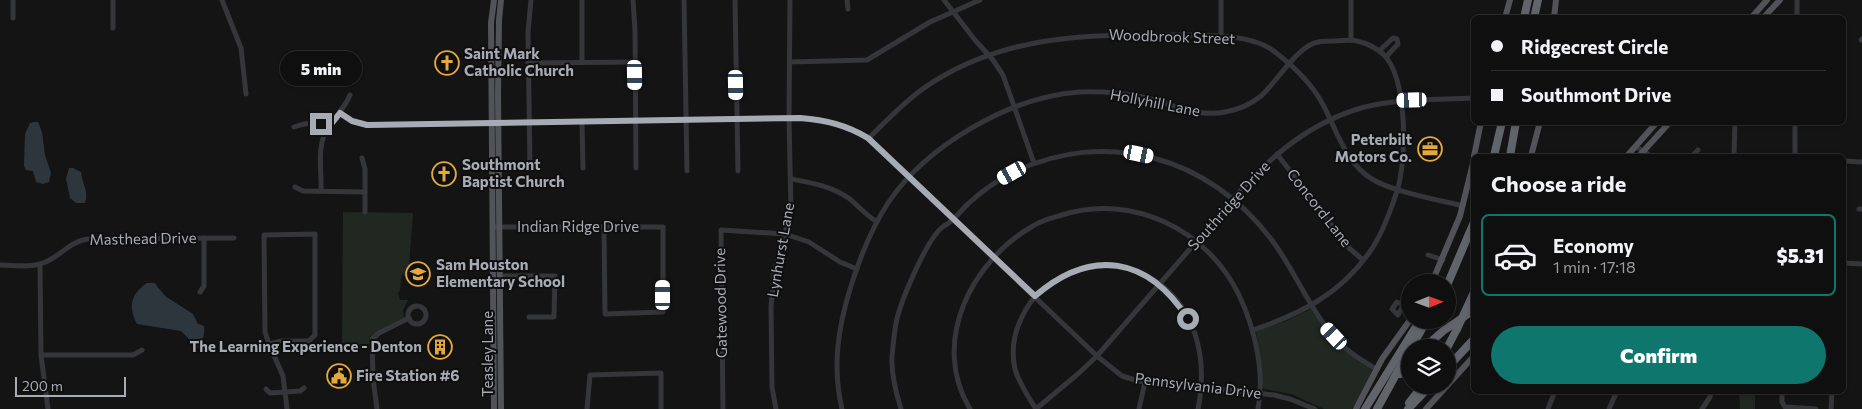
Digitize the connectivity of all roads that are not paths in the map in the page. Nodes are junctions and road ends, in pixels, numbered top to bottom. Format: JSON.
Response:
{"nodes":[{"id":1,"x":13,"y":0,"type":"edge"},
{"id":2,"x":113,"y":0,"type":"edge"},
{"id":3,"x":222,"y":0,"type":"edge"},
{"id":4,"x":494,"y":0,"type":"edge"},
{"id":5,"x":501,"y":0,"type":"edge"},
{"id":6,"x":531,"y":0,"type":"edge"},
{"id":7,"x":582,"y":0,"type":"edge"},
{"id":8,"x":632,"y":0,"type":"edge"},
{"id":9,"x":684,"y":0,"type":"edge"},
{"id":10,"x":736,"y":0,"type":"edge"},
{"id":11,"x":790,"y":0,"type":"edge"},
{"id":12,"x":847,"y":0,"type":"edge"},
{"id":13,"x":944,"y":0,"type":"edge"},
{"id":14,"x":980,"y":0,"type":"edge"},
{"id":15,"x":1221,"y":0,"type":"edge"},
{"id":16,"x":1351,"y":0,"type":"edge"},
{"id":17,"x":1510,"y":0,"type":"edge"},
{"id":18,"x":1528,"y":0,"type":"edge"},
{"id":19,"x":1538,"y":0,"type":"edge"},
{"id":20,"x":1556,"y":0,"type":"edge"},
{"id":21,"x":1767,"y":0,"type":"edge"},
{"id":22,"x":1780,"y":0,"type":"edge"},
{"id":23,"x":1797,"y":0,"type":"edge"},
{"id":24,"x":848,"y":9,"type":"dead end"},
{"id":25,"x":953,"y":12,"type":"junction"},
{"id":26,"x":1506,"y":15,"type":"edge"},
{"id":27,"x":1525,"y":15,"type":"edge"},
{"id":28,"x":1535,"y":15,"type":"edge"},
{"id":29,"x":1554,"y":15,"type":"edge"},
{"id":30,"x":1754,"y":15,"type":"edge"},
{"id":31,"x":1766,"y":15,"type":"edge"},
{"id":32,"x":1797,"y":15,"type":"edge"},
{"id":33,"x":13,"y":18,"type":"dead end"},
{"id":34,"x":113,"y":28,"type":"dead end"},
{"id":35,"x":1220,"y":36,"type":"junction"},
{"id":36,"x":1351,"y":40,"type":"junction"},
{"id":37,"x":1379,"y":51,"type":"junction"},
{"id":38,"x":989,"y":56,"type":"junction"},
{"id":39,"x":1386,"y":57,"type":"junction"},
{"id":40,"x":582,"y":62,"type":"junction"},
{"id":41,"x":635,"y":62,"type":"junction"},
{"id":42,"x":790,"y":62,"type":"junction"},
{"id":43,"x":528,"y":63,"type":"junction"},
{"id":44,"x":1290,"y":64,"type":"junction"},
{"id":45,"x":246,"y":94,"type":"dead end"},
{"id":46,"x":350,"y":95,"type":"dead end"},
{"id":47,"x":1471,"y":98,"type":"edge"},
{"id":48,"x":1401,"y":101,"type":"junction"},
{"id":49,"x":1015,"y":107,"type":"junction"},
{"id":50,"x":340,"y":113,"type":"junction"},
{"id":51,"x":789,"y":118,"type":"junction"},
{"id":52,"x":686,"y":120,"type":"junction"},
{"id":53,"x":737,"y":120,"type":"junction"},
{"id":54,"x":1330,"y":120,"type":"junction"},
{"id":55,"x":582,"y":121,"type":"junction"},
{"id":56,"x":636,"y":121,"type":"junction"},
{"id":57,"x":495,"y":122,"type":"junction"},
{"id":58,"x":529,"y":122,"type":"junction"},
{"id":59,"x":1480,"y":125,"type":"edge"},
{"id":60,"x":1501,"y":125,"type":"edge"},
{"id":61,"x":1515,"y":125,"type":"edge"},
{"id":62,"x":1539,"y":125,"type":"edge"},
{"id":63,"x":1654,"y":125,"type":"edge"},
{"id":64,"x":1667,"y":125,"type":"edge"},
{"id":65,"x":1735,"y":125,"type":"edge"},
{"id":66,"x":1795,"y":125,"type":"edge"},
{"id":67,"x":294,"y":127,"type":"dead end"},
{"id":68,"x":328,"y":128,"type":"junction"},
{"id":69,"x":868,"y":138,"type":"junction"},
{"id":70,"x":1635,"y":148,"type":"junction"},
{"id":71,"x":1698,"y":150,"type":"dead end"},
{"id":72,"x":1276,"y":154,"type":"junction"},
{"id":73,"x":1475,"y":154,"type":"edge"},
{"id":74,"x":1494,"y":154,"type":"edge"},
{"id":75,"x":1510,"y":154,"type":"edge"},
{"id":76,"x":1531,"y":154,"type":"edge"},
{"id":77,"x":1629,"y":154,"type":"edge"},
{"id":78,"x":1639,"y":154,"type":"edge"},
{"id":79,"x":1641,"y":154,"type":"edge"},
{"id":80,"x":1694,"y":154,"type":"edge"},
{"id":81,"x":1734,"y":154,"type":"edge"},
{"id":82,"x":1794,"y":154,"type":"edge"},
{"id":83,"x":362,"y":158,"type":"dead end"},
{"id":84,"x":1846,"y":161,"type":"edge"},
{"id":85,"x":1862,"y":162,"type":"edge"},
{"id":86,"x":1034,"y":163,"type":"junction"},
{"id":87,"x":583,"y":168,"type":"dead end"},
{"id":88,"x":636,"y":168,"type":"dead end"},
{"id":89,"x":530,"y":169,"type":"dead end"},
{"id":90,"x":687,"y":171,"type":"dead end"},
{"id":91,"x":738,"y":171,"type":"dead end"},
{"id":92,"x":1471,"y":171,"type":"edge"},
{"id":93,"x":910,"y":178,"type":"junction"},
{"id":94,"x":791,"y":179,"type":"junction"},
{"id":95,"x":296,"y":187,"type":"dead end"},
{"id":96,"x":1398,"y":189,"type":"junction"},
{"id":97,"x":321,"y":191,"type":"junction"},
{"id":98,"x":365,"y":192,"type":"junction"},
{"id":99,"x":1233,"y":198,"type":"junction"},
{"id":100,"x":1463,"y":206,"type":"junction"},
{"id":101,"x":365,"y":212,"type":"dead end"},
{"id":102,"x":953,"y":219,"type":"junction"},
{"id":103,"x":877,"y":222,"type":"junction"},
{"id":104,"x":497,"y":227,"type":"junction"},
{"id":105,"x":604,"y":227,"type":"junction"},
{"id":106,"x":1471,"y":229,"type":"edge"},
{"id":107,"x":785,"y":234,"type":"junction"},
{"id":108,"x":204,"y":238,"type":"junction"},
{"id":109,"x":234,"y":238,"type":"dead end"},
{"id":110,"x":1197,"y":241,"type":"junction"},
{"id":111,"x":1428,"y":255,"type":"dead end"},
{"id":112,"x":994,"y":258,"type":"junction"},
{"id":113,"x":1363,"y":260,"type":"junction"},
{"id":114,"x":1443,"y":260,"type":"junction"},
{"id":115,"x":1846,"y":263,"type":"edge"},
{"id":116,"x":1862,"y":264,"type":"edge"},
{"id":117,"x":0,"y":265,"type":"edge"},
{"id":118,"x":40,"y":265,"type":"junction"},
{"id":119,"x":857,"y":268,"type":"junction"},
{"id":120,"x":1436,"y":274,"type":"edge"},
{"id":121,"x":1452,"y":274,"type":"edge"},
{"id":122,"x":501,"y":276,"type":"junction"},
{"id":123,"x":1160,"y":284,"type":"junction"},
{"id":124,"x":200,"y":292,"type":"dead end"},
{"id":125,"x":1035,"y":296,"type":"junction"},
{"id":126,"x":1471,"y":299,"type":"edge"},
{"id":127,"x":1312,"y":306,"type":"junction"},
{"id":128,"x":500,"y":311,"type":"junction"},
{"id":129,"x":1471,"y":312,"type":"edge"},
{"id":130,"x":494,"y":315,"type":"junction"},
{"id":131,"x":529,"y":316,"type":"dead end"},
{"id":132,"x":1398,"y":316,"type":"dead end"},
{"id":133,"x":1401,"y":317,"type":"edge"},
{"id":134,"x":409,"y":318,"type":"dead end"},
{"id":135,"x":1403,"y":329,"type":"edge"},
{"id":136,"x":1414,"y":329,"type":"edge"},
{"id":137,"x":1252,"y":330,"type":"junction"},
{"id":138,"x":1434,"y":339,"type":"edge"},
{"id":139,"x":1452,"y":339,"type":"edge"},
{"id":140,"x":1471,"y":342,"type":"edge"},
{"id":141,"x":269,"y":344,"type":"junction"},
{"id":142,"x":142,"y":350,"type":"dead end"},
{"id":143,"x":41,"y":355,"type":"junction"},
{"id":144,"x":1097,"y":356,"type":"junction"},
{"id":145,"x":1456,"y":358,"type":"edge"},
{"id":146,"x":1471,"y":359,"type":"edge"},
{"id":147,"x":497,"y":360,"type":"junction"},
{"id":148,"x":1401,"y":366,"type":"edge"},
{"id":149,"x":1376,"y":369,"type":"junction"},
{"id":150,"x":1401,"y":374,"type":"edge"},
{"id":151,"x":1145,"y":382,"type":"junction"},
{"id":152,"x":1201,"y":387,"type":"junction"},
{"id":153,"x":304,"y":388,"type":"dead end"},
{"id":154,"x":1390,"y":388,"type":"junction"},
{"id":155,"x":266,"y":389,"type":"dead end"},
{"id":156,"x":286,"y":392,"type":"junction"},
{"id":157,"x":1261,"y":393,"type":"junction"},
{"id":158,"x":1417,"y":394,"type":"edge"},
{"id":159,"x":1423,"y":394,"type":"edge"},
{"id":160,"x":1554,"y":394,"type":"edge"},
{"id":161,"x":1616,"y":394,"type":"edge"},
{"id":162,"x":1710,"y":394,"type":"edge"},
{"id":163,"x":1782,"y":394,"type":"edge"},
{"id":164,"x":1832,"y":394,"type":"edge"},
{"id":165,"x":48,"y":409,"type":"edge"},
{"id":166,"x":287,"y":409,"type":"edge"},
{"id":167,"x":376,"y":409,"type":"edge"},
{"id":168,"x":494,"y":409,"type":"edge"},
{"id":169,"x":501,"y":409,"type":"edge"},
{"id":170,"x":587,"y":409,"type":"edge"},
{"id":171,"x":661,"y":409,"type":"edge"},
{"id":172,"x":723,"y":409,"type":"edge"},
{"id":173,"x":776,"y":409,"type":"edge"},
{"id":174,"x":842,"y":409,"type":"edge"},
{"id":175,"x":901,"y":409,"type":"edge"},
{"id":176,"x":970,"y":409,"type":"edge"},
{"id":177,"x":1036,"y":409,"type":"edge"},
{"id":178,"x":1139,"y":409,"type":"edge"},
{"id":179,"x":1198,"y":409,"type":"edge"},
{"id":180,"x":1258,"y":409,"type":"edge"},
{"id":181,"x":1314,"y":409,"type":"edge"},
{"id":182,"x":1356,"y":409,"type":"edge"},
{"id":183,"x":1365,"y":409,"type":"edge"},
{"id":184,"x":1377,"y":409,"type":"edge"},
{"id":185,"x":1407,"y":409,"type":"edge"},
{"id":186,"x":1426,"y":409,"type":"edge"},
{"id":187,"x":1548,"y":409,"type":"edge"},
{"id":188,"x":1609,"y":409,"type":"edge"},
{"id":189,"x":1702,"y":409,"type":"edge"},
{"id":190,"x":1816,"y":409,"type":"edge"},
{"id":191,"x":1831,"y":409,"type":"edge"}],
"edges":[{"from":1,"to":33,"type":"street"},
{"from":2,"to":34,"type":"street"},
{"from":3,"to":45,"type":"street"},
{"from":4,"to":57,"type":"main road","name":"Teasley Lane"},
{"from":5,"to":57,"type":"main road","name":"Teasley Lane"},
{"from":6,"to":43,"type":"street"},
{"from":7,"to":40,"type":"street"},
{"from":8,"to":41,"type":"street"},
{"from":9,"to":52,"type":"street"},
{"from":10,"to":53,"type":"street"},
{"from":11,"to":42,"type":"street","name":"Lynhurst Lane"},
{"from":12,"to":24,"type":"street"},
{"from":13,"to":25,"type":"street"},
{"from":14,"to":25,"type":"street"},
{"from":15,"to":35,"type":"street"},
{"from":16,"to":36,"type":"street"},
{"from":17,"to":26,"type":"main road"},
{"from":18,"to":27,"type":"highway"},
{"from":19,"to":28,"type":"highway"},
{"from":20,"to":29,"type":"main road"},
{"from":21,"to":30,"type":"main road"},
{"from":22,"to":31,"type":"main road"},
{"from":23,"to":32,"type":"street"},
{"from":25,"to":38,"type":"street"},
{"from":25,"to":42,"type":"street"},
{"from":35,"to":38,"type":"street","name":"Woodbrook Street"},
{"from":35,"to":44,"type":"street","name":"Woodbrook Street"},
{"from":36,"to":37,"type":"street","name":"Hollyhill Lane"},
{"from":36,"to":44,"type":"street","name":"Hollyhill Lane"},
{"from":37,"to":39,"type":"street","name":"Hollyhill Lane"},
{"from":37,"to":39,"type":"street"},
{"from":38,"to":49,"type":"street"},
{"from":38,"to":69,"type":"street","name":"Woodbrook Street"},
{"from":39,"to":48,"type":"street","name":"Hollyhill Lane"},
{"from":40,"to":41,"type":"street"},
{"from":40,"to":43,"type":"street"},
{"from":41,"to":56,"type":"street"},
{"from":42,"to":51,"type":"street","name":"Lynhurst Lane"},
{"from":43,"to":58,"type":"street"},
{"from":44,"to":49,"type":"street","name":"Hollyhill Lane"},
{"from":44,"to":54,"type":"street","name":"Woodbrook Street"},
{"from":46,"to":50,"type":"street"},
{"from":47,"to":48,"type":"street","name":"Southridge Drive"},
{"from":48,"to":54,"type":"street","name":"Southridge Drive"},
{"from":48,"to":96,"type":"street","name":"Hollyhill Lane"},
{"from":49,"to":86,"type":"street"},
{"from":49,"to":93,"type":"street","name":"Hollyhill Lane"},
{"from":50,"to":57,"type":"street","name":"Pennsylvania Drive"},
{"from":50,"to":68,"type":"street"},
{"from":51,"to":53,"type":"street","name":"Pennsylvania Drive"},
{"from":51,"to":69,"type":"street","name":"Pennsylvania Drive"},
{"from":51,"to":94,"type":"street","name":"Lynhurst Lane"},
{"from":52,"to":53,"type":"street","name":"Pennsylvania Drive"},
{"from":52,"to":56,"type":"street","name":"Pennsylvania Drive"},
{"from":52,"to":90,"type":"street"},
{"from":53,"to":91,"type":"street"},
{"from":54,"to":72,"type":"street","name":"Southridge Drive"},
{"from":54,"to":96,"type":"street","name":"Woodbrook Street"},
{"from":55,"to":56,"type":"street","name":"Pennsylvania Drive"},
{"from":55,"to":58,"type":"street","name":"Pennsylvania Drive"},
{"from":55,"to":87,"type":"street"},
{"from":56,"to":88,"type":"street"},
{"from":57,"to":58,"type":"street","name":"Pennsylvania Drive"},
{"from":57,"to":104,"type":"main road","name":"Teasley Lane"},
{"from":58,"to":89,"type":"street"},
{"from":59,"to":73,"type":"main road"},
{"from":60,"to":74,"type":"highway"},
{"from":61,"to":75,"type":"highway"},
{"from":62,"to":76,"type":"main road"},
{"from":63,"to":70,"type":"main road"},
{"from":64,"to":79,"type":"main road"},
{"from":65,"to":81,"type":"street"},
{"from":66,"to":82,"type":"street"},
{"from":67,"to":68,"type":"street"},
{"from":68,"to":97,"type":"street"},
{"from":69,"to":93,"type":"street","name":"Pennsylvania Drive"},
{"from":70,"to":77,"type":"main road"},
{"from":70,"to":78,"type":"street"},
{"from":71,"to":80,"type":"street"},
{"from":72,"to":99,"type":"street","name":"Southridge Drive"},
{"from":72,"to":113,"type":"street","name":"Concord Lane"},
{"from":83,"to":98,"type":"street"},
{"from":84,"to":85,"type":"street"},
{"from":86,"to":99,"type":"street"},
{"from":86,"to":102,"type":"street"},
{"from":92,"to":100,"type":"main road"},
{"from":93,"to":102,"type":"street","name":"Pennsylvania Drive"},
{"from":93,"to":103,"type":"street","name":"Hollyhill Lane"},
{"from":94,"to":103,"type":"street"},
{"from":94,"to":107,"type":"street","name":"Lynhurst Lane"},
{"from":95,"to":97,"type":"street"},
{"from":96,"to":100,"type":"street","name":"Woodbrook Street"},
{"from":96,"to":113,"type":"street","name":"Hollyhill Lane"},
{"from":97,"to":98,"type":"street"},
{"from":98,"to":101,"type":"street"},
{"from":99,"to":110,"type":"street","name":"Southridge Drive"},
{"from":99,"to":127,"type":"street"},
{"from":100,"to":114,"type":"main road"},
{"from":102,"to":112,"type":"street","name":"Pennsylvania Drive"},
{"from":102,"to":175,"type":"street"},
{"from":103,"to":119,"type":"street","name":"Hollyhill Lane"},
{"from":104,"to":105,"type":"street","name":"Indian Ridge Drive"},
{"from":104,"to":122,"type":"main road","name":"Teasley Lane"},
{"from":104,"to":130,"type":"main road","name":"Teasley Lane"},
{"from":105,"to":105,"type":"street","name":"Indian Ridge Drive"},
{"from":106,"to":121,"type":"highway"},
{"from":107,"to":119,"type":"street"},
{"from":107,"to":172,"type":"street","name":"Gatewood Drive"},
{"from":107,"to":173,"type":"street","name":"Lynhurst Lane"},
{"from":108,"to":109,"type":"street","name":"Masthead Drive"},
{"from":108,"to":118,"type":"street","name":"Masthead Drive"},
{"from":108,"to":124,"type":"street"},
{"from":110,"to":112,"type":"street"},
{"from":110,"to":123,"type":"street","name":"Southridge Drive"},
{"from":110,"to":137,"type":"street"},
{"from":111,"to":114,"type":"street"},
{"from":112,"to":125,"type":"street","name":"Pennsylvania Drive"},
{"from":112,"to":176,"type":"street"},
{"from":113,"to":127,"type":"street","name":"Hollyhill Lane"},
{"from":114,"to":120,"type":"main road"},
{"from":115,"to":116,"type":"street"},
{"from":117,"to":118,"type":"street"},
{"from":118,"to":143,"type":"street"},
{"from":119,"to":174,"type":"street","name":"Hollyhill Lane"},
{"from":122,"to":128,"type":"main road","name":"Teasley Lane"},
{"from":122,"to":131,"type":"street"},
{"from":123,"to":125,"type":"street"},
{"from":123,"to":144,"type":"street","name":"Southridge Drive"},
{"from":123,"to":152,"type":"street"},
{"from":125,"to":144,"type":"street","name":"Pennsylvania Drive"},
{"from":125,"to":177,"type":"street"},
{"from":126,"to":139,"type":"highway","bridge":true},
{"from":127,"to":137,"type":"street","name":"Hollyhill Lane"},
{"from":127,"to":149,"type":"street"},
{"from":128,"to":130,"type":"main road"},
{"from":128,"to":147,"type":"main road","name":"Teasley Lane"},
{"from":129,"to":138,"type":"highway"},
{"from":130,"to":147,"type":"main road","name":"Teasley Lane"},
{"from":132,"to":133,"type":"street"},
{"from":134,"to":167,"type":"street"},
{"from":135,"to":149,"type":"main road"},
{"from":136,"to":183,"type":"highway"},
{"from":137,"to":157,"type":"street"},
{"from":140,"to":145,"type":"highway"},
{"from":141,"to":141,"type":"street"},
{"from":141,"to":156,"type":"street"},
{"from":142,"to":143,"type":"street"},
{"from":143,"to":165,"type":"street"},
{"from":144,"to":151,"type":"street","name":"Pennsylvania Drive"},
{"from":144,"to":177,"type":"street","name":"Southridge Drive"},
{"from":146,"to":186,"type":"main road"},
{"from":147,"to":168,"type":"main road","name":"Teasley Lane"},
{"from":147,"to":169,"type":"main road","name":"Teasley Lane"},
{"from":148,"to":154,"type":"highway"},
{"from":149,"to":182,"type":"main road"},
{"from":150,"to":154,"type":"highway"},
{"from":151,"to":152,"type":"street","name":"Pennsylvania Drive"},
{"from":151,"to":178,"type":"street"},
{"from":152,"to":157,"type":"street","name":"Pennsylvania Drive"},
{"from":152,"to":179,"type":"street"},
{"from":153,"to":156,"type":"street"},
{"from":154,"to":184,"type":"highway"},
{"from":155,"to":156,"type":"street"},
{"from":156,"to":166,"type":"street"},
{"from":157,"to":180,"type":"street"},
{"from":157,"to":181,"type":"street","name":"Pennsylvania Drive"},
{"from":158,"to":185,"type":"highway"},
{"from":159,"to":185,"type":"highway"},
{"from":160,"to":187,"type":"street"},
{"from":161,"to":188,"type":"street"},
{"from":162,"to":189,"type":"street"},
{"from":163,"to":190,"type":"street"},
{"from":164,"to":191,"type":"street"},
{"from":170,"to":171,"type":"street"}]}
